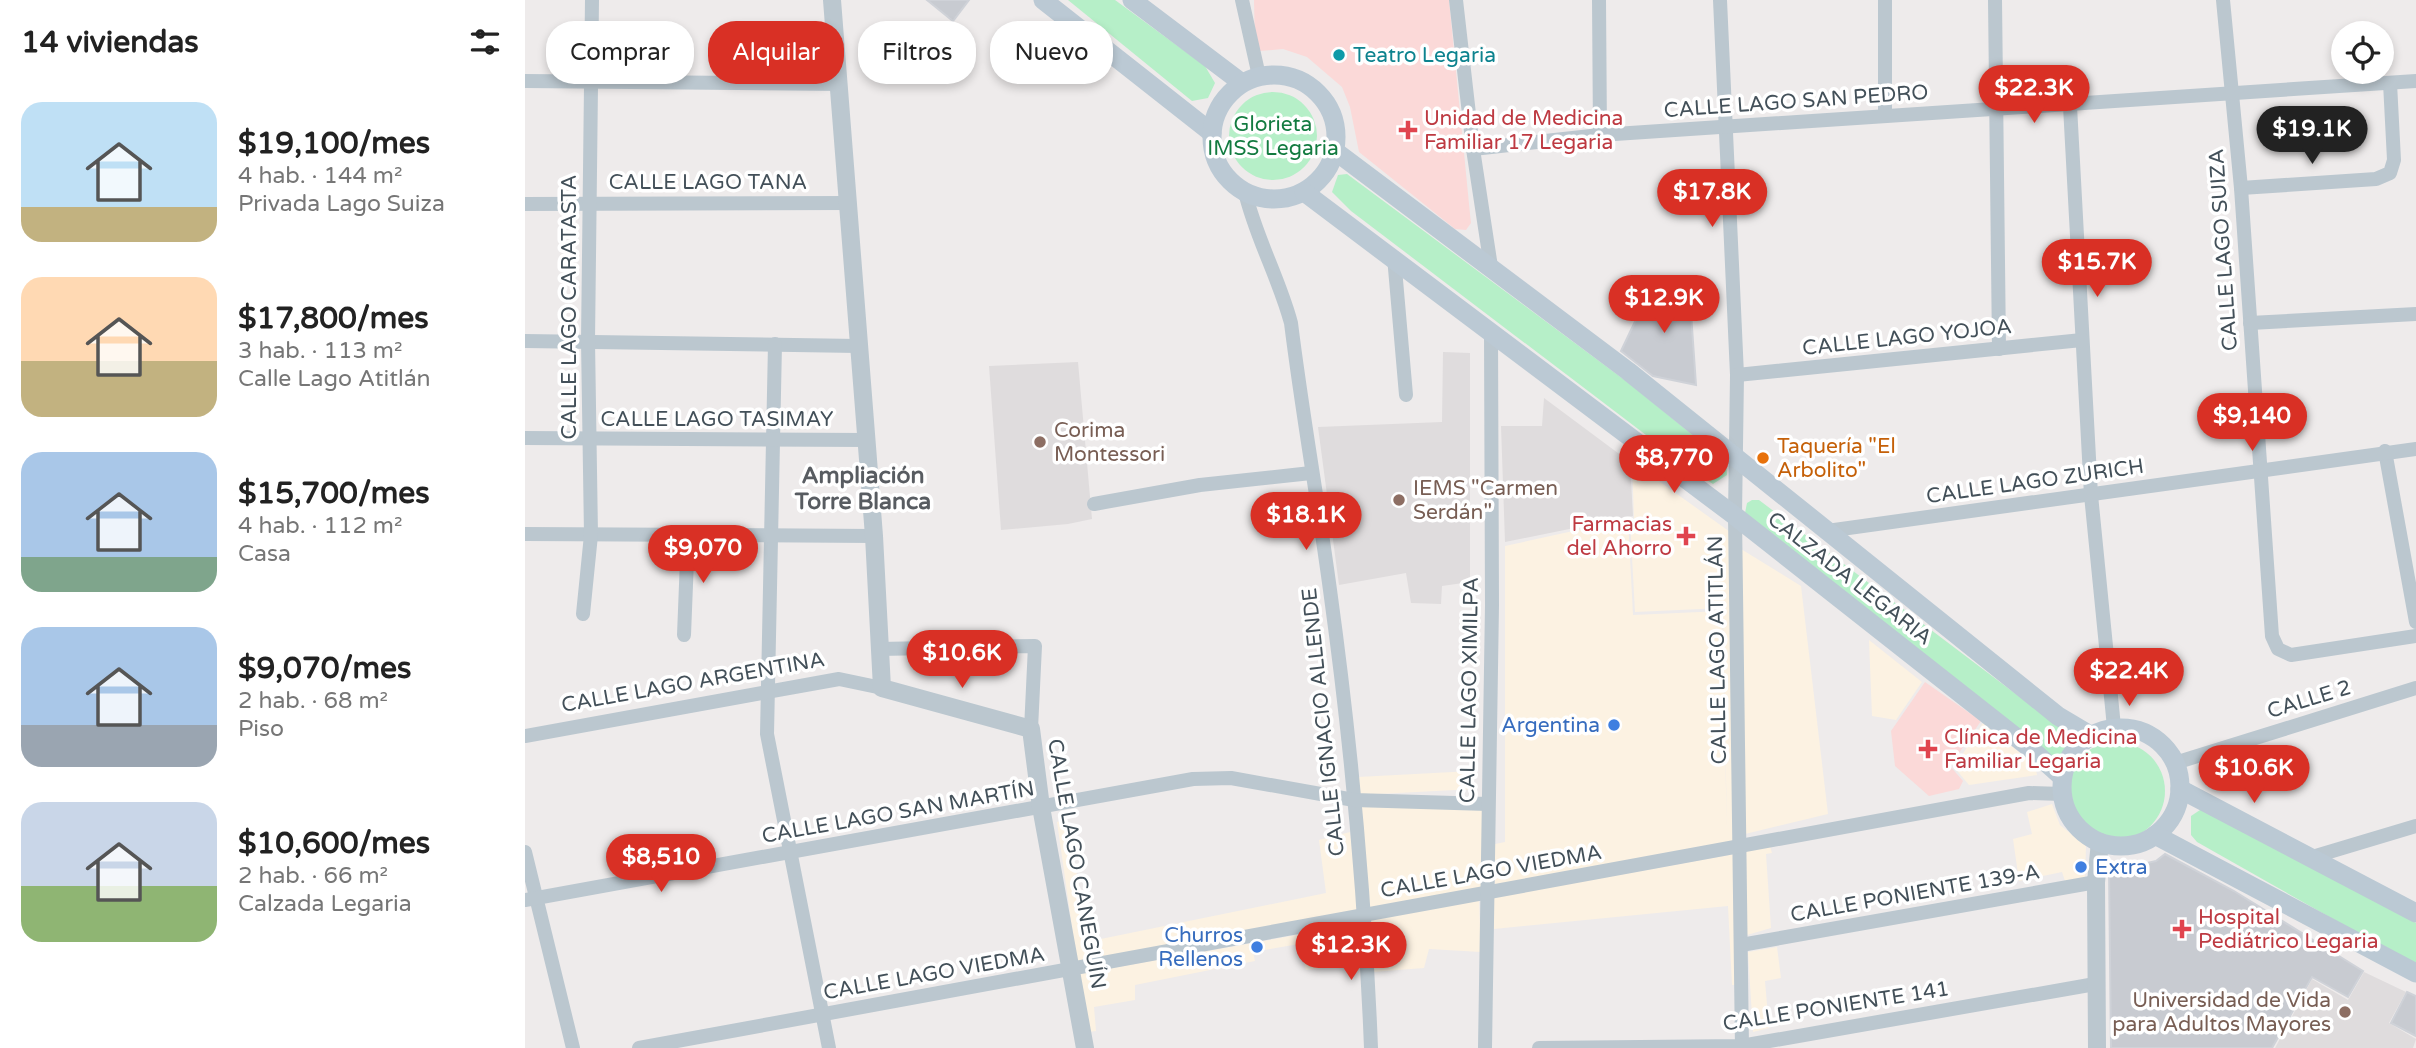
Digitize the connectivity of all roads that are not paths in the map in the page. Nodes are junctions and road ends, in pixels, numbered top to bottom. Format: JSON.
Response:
{"nodes":[{"id":1,"x":592,"y":0,"type":"edge"},
{"id":2,"x":832,"y":0,"type":"edge"},
{"id":3,"x":1043,"y":0,"type":"edge"},
{"id":4,"x":1132,"y":0,"type":"edge"},
{"id":5,"x":1242,"y":0,"type":"edge"},
{"id":6,"x":1456,"y":0,"type":"edge"},
{"id":7,"x":1599,"y":0,"type":"edge"},
{"id":8,"x":1720,"y":0,"type":"edge"},
{"id":9,"x":1885,"y":0,"type":"edge"},
{"id":10,"x":1995,"y":0,"type":"edge"},
{"id":11,"x":2223,"y":0,"type":"edge"},
{"id":12,"x":592,"y":21,"type":"edge"},
{"id":13,"x":1251,"y":80,"type":"junction"},
{"id":14,"x":525,"y":81,"type":"edge"},
{"id":15,"x":546,"y":81,"type":"edge"},
{"id":16,"x":2416,"y":81,"type":"edge"},
{"id":17,"x":694,"y":83,"type":"edge"},
{"id":18,"x":2394,"y":83,"type":"edge"},
{"id":19,"x":591,"y":84,"type":"edge"},
{"id":20,"x":2373,"y":84,"type":"edge"},
{"id":21,"x":2391,"y":84,"type":"edge"},
{"id":22,"x":840,"y":85,"type":"junction"},
{"id":23,"x":2231,"y":92,"type":"junction"},
{"id":24,"x":2070,"y":106,"type":"junction"},
{"id":25,"x":1997,"y":108,"type":"junction"},
{"id":26,"x":1885,"y":116,"type":"junction"},
{"id":27,"x":1724,"y":128,"type":"junction"},
{"id":28,"x":1212,"y":133,"type":"junction"},
{"id":29,"x":1600,"y":135,"type":"junction"},
{"id":30,"x":1473,"y":149,"type":"junction"},
{"id":31,"x":1335,"y":151,"type":"junction"},
{"id":32,"x":2241,"y":188,"type":"junction"},
{"id":33,"x":1245,"y":192,"type":"junction"},
{"id":34,"x":1304,"y":192,"type":"junction"},
{"id":35,"x":849,"y":203,"type":"junction"},
{"id":36,"x":525,"y":204,"type":"edge"},
{"id":37,"x":590,"y":204,"type":"junction"},
{"id":38,"x":1394,"y":257,"type":"junction"},
{"id":39,"x":1491,"y":267,"type":"junction"},
{"id":40,"x":2416,"y":314,"type":"edge"},
{"id":41,"x":2250,"y":323,"type":"junction"},
{"id":42,"x":1491,"y":332,"type":"junction"},
{"id":43,"x":2082,"y":340,"type":"junction"},
{"id":44,"x":525,"y":341,"type":"edge"},
{"id":45,"x":588,"y":341,"type":"junction"},
{"id":46,"x":775,"y":344,"type":"junction"},
{"id":47,"x":858,"y":346,"type":"junction"},
{"id":48,"x":1999,"y":349,"type":"junction"},
{"id":49,"x":1737,"y":376,"type":"junction"},
{"id":50,"x":1406,"y":395,"type":"dead end"},
{"id":51,"x":525,"y":438,"type":"edge"},
{"id":52,"x":590,"y":440,"type":"junction"},
{"id":53,"x":866,"y":440,"type":"junction"},
{"id":54,"x":773,"y":441,"type":"junction"},
{"id":55,"x":2416,"y":449,"type":"edge"},
{"id":56,"x":2385,"y":451,"type":"junction"},
{"id":57,"x":1737,"y":457,"type":"junction"},
{"id":58,"x":2261,"y":469,"type":"junction"},
{"id":59,"x":1311,"y":473,"type":"junction"},
{"id":60,"x":2091,"y":495,"type":"junction"},
{"id":61,"x":1094,"y":504,"type":"dead end"},
{"id":62,"x":1735,"y":516,"type":"junction"},
{"id":63,"x":1827,"y":531,"type":"junction"},
{"id":64,"x":525,"y":534,"type":"edge"},
{"id":65,"x":688,"y":534,"type":"junction"},
{"id":66,"x":770,"y":534,"type":"junction"},
{"id":67,"x":591,"y":535,"type":"junction"},
{"id":68,"x":874,"y":537,"type":"junction"},
{"id":69,"x":583,"y":614,"type":"dead end"},
{"id":70,"x":2416,"y":622,"type":"edge"},
{"id":71,"x":684,"y":635,"type":"dead end"},
{"id":72,"x":2416,"y":636,"type":"edge"},
{"id":73,"x":879,"y":649,"type":"junction"},
{"id":74,"x":882,"y":688,"type":"junction"},
{"id":75,"x":2416,"y":688,"type":"edge"},
{"id":76,"x":765,"y":692,"type":"junction"},
{"id":77,"x":2115,"y":727,"type":"junction"},
{"id":78,"x":1031,"y":729,"type":"junction"},
{"id":79,"x":2090,"y":735,"type":"junction"},
{"id":80,"x":525,"y":736,"type":"edge"},
{"id":81,"x":2175,"y":763,"type":"junction"},
{"id":82,"x":2062,"y":786,"type":"junction"},
{"id":83,"x":2180,"y":789,"type":"junction"},
{"id":84,"x":1354,"y":800,"type":"junction"},
{"id":85,"x":1488,"y":804,"type":"junction"},
{"id":86,"x":1041,"y":807,"type":"junction"},
{"id":87,"x":2416,"y":827,"type":"edge"},
{"id":88,"x":2155,"y":835,"type":"junction"},
{"id":89,"x":1741,"y":846,"type":"junction"},
{"id":90,"x":2105,"y":849,"type":"junction"},
{"id":91,"x":525,"y":852,"type":"edge"},
{"id":92,"x":791,"y":854,"type":"junction"},
{"id":93,"x":2309,"y":858,"type":"junction"},
{"id":94,"x":2096,"y":882,"type":"junction"},
{"id":95,"x":1486,"y":894,"type":"junction"},
{"id":96,"x":531,"y":899,"type":"edge"},
{"id":97,"x":2416,"y":913,"type":"edge"},
{"id":98,"x":1365,"y":915,"type":"junction"},
{"id":99,"x":1741,"y":945,"type":"junction"},
{"id":100,"x":1071,"y":969,"type":"junction"},
{"id":101,"x":2416,"y":973,"type":"edge"},
{"id":102,"x":2095,"y":984,"type":"junction"},
{"id":103,"x":823,"y":1015,"type":"junction"},
{"id":104,"x":1741,"y":1047,"type":"edge"},
{"id":105,"x":573,"y":1048,"type":"edge"},
{"id":106,"x":639,"y":1048,"type":"edge"},
{"id":107,"x":829,"y":1048,"type":"edge"},
{"id":108,"x":1085,"y":1048,"type":"edge"},
{"id":109,"x":1371,"y":1048,"type":"edge"},
{"id":110,"x":1485,"y":1048,"type":"edge"},
{"id":111,"x":1539,"y":1048,"type":"edge"},
{"id":112,"x":2097,"y":1048,"type":"edge"}],
"edges":[{"from":1,"to":12,"type":"street","name":"CALLE LAGO CARATASTA"},
{"from":2,"to":22,"type":"street"},
{"from":3,"to":28,"type":"main road"},
{"from":4,"to":13,"type":"main road"},
{"from":5,"to":13,"type":"street"},
{"from":6,"to":30,"type":"street"},
{"from":7,"to":29,"type":"street"},
{"from":8,"to":27,"type":"street","name":"CALLE LAGO ATITLÁN"},
{"from":9,"to":26,"type":"street"},
{"from":10,"to":25,"type":"street"},
{"from":11,"to":23,"type":"street","name":"CALLE LAGO SUIZA"},
{"from":13,"to":28,"type":"main road"},
{"from":13,"to":31,"type":"main road"},
{"from":14,"to":15,"type":"street"},
{"from":16,"to":18,"type":"street","name":"CALLE LAGO SAN PEDRO"},
{"from":17,"to":22,"type":"street"},
{"from":19,"to":37,"type":"street","name":"CALLE LAGO CARATASTA"},
{"from":20,"to":23,"type":"street","name":"CALLE LAGO SAN PEDRO"},
{"from":21,"to":32,"type":"street"},
{"from":22,"to":35,"type":"street"},
{"from":23,"to":24,"type":"street","name":"CALLE LAGO SAN PEDRO"},
{"from":23,"to":32,"type":"street","name":"CALLE LAGO SUIZA"},
{"from":24,"to":25,"type":"street","name":"CALLE LAGO SAN PEDRO"},
{"from":24,"to":43,"type":"street"},
{"from":25,"to":26,"type":"street","name":"CALLE LAGO SAN PEDRO"},
{"from":25,"to":48,"type":"street"},
{"from":26,"to":27,"type":"street","name":"CALLE LAGO SAN PEDRO"},
{"from":27,"to":29,"type":"street","name":"CALLE LAGO SAN PEDRO"},
{"from":27,"to":49,"type":"street","name":"CALLE LAGO ATITLÁN"},
{"from":28,"to":33,"type":"main road"},
{"from":29,"to":30,"type":"street","name":"CALLE LAGO SAN PEDRO"},
{"from":30,"to":39,"type":"street"},
{"from":31,"to":34,"type":"main road"},
{"from":31,"to":39,"type":"main road","name":"CALZADA LEGARIA"},
{"from":32,"to":41,"type":"street","name":"CALLE LAGO SUIZA"},
{"from":33,"to":34,"type":"main road"},
{"from":33,"to":59,"type":"street","name":"CALLE IGNACIO ALLENDE"},
{"from":34,"to":38,"type":"main road","name":"CALZADA LEGARIA"},
{"from":35,"to":37,"type":"street","name":"CALLE LAGO TANA"},
{"from":35,"to":47,"type":"street"},
{"from":36,"to":37,"type":"street","name":"CALLE LAGO TANA"},
{"from":37,"to":45,"type":"street","name":"CALLE LAGO CARATASTA"},
{"from":38,"to":42,"type":"main road","name":"CALZADA LEGARIA"},
{"from":38,"to":50,"type":"street"},
{"from":39,"to":57,"type":"main road","name":"CALZADA LEGARIA"},
{"from":40,"to":41,"type":"street"},
{"from":41,"to":58,"type":"street","name":"CALLE LAGO SUIZA"},
{"from":42,"to":62,"type":"main road","name":"CALZADA LEGARIA"},
{"from":42,"to":85,"type":"street","name":"CALLE LAGO XIMILPA"},
{"from":43,"to":48,"type":"street","name":"CALLE LAGO YOJOA"},
{"from":43,"to":60,"type":"street"},
{"from":44,"to":45,"type":"street"},
{"from":45,"to":46,"type":"street"},
{"from":45,"to":52,"type":"street","name":"CALLE LAGO CARATASTA"},
{"from":46,"to":47,"type":"street"},
{"from":46,"to":54,"type":"street"},
{"from":47,"to":53,"type":"street"},
{"from":48,"to":49,"type":"street","name":"CALLE LAGO YOJOA"},
{"from":49,"to":57,"type":"street","name":"CALLE LAGO ATITLÁN"},
{"from":51,"to":52,"type":"street","name":"CALLE LAGO TASIMAY"},
{"from":52,"to":54,"type":"street","name":"CALLE LAGO TASIMAY"},
{"from":52,"to":67,"type":"street","name":"CALLE LAGO CARATASTA"},
{"from":53,"to":54,"type":"street","name":"CALLE LAGO TASIMAY"},
{"from":53,"to":68,"type":"street"},
{"from":54,"to":66,"type":"street"},
{"from":55,"to":56,"type":"street","name":"CALLE LAGO ZURICH"},
{"from":56,"to":58,"type":"street","name":"CALLE LAGO ZURICH"},
{"from":56,"to":70,"type":"street"},
{"from":57,"to":62,"type":"street","name":"CALLE LAGO ATITLÁN"},
{"from":57,"to":63,"type":"main road","name":"CALZADA LEGARIA"},
{"from":58,"to":60,"type":"street","name":"CALLE LAGO ZURICH"},
{"from":58,"to":72,"type":"street","name":"CALLE LAGO SUIZA"},
{"from":59,"to":61,"type":"street"},
{"from":59,"to":84,"type":"street","name":"CALLE IGNACIO ALLENDE"},
{"from":60,"to":63,"type":"street","name":"CALLE LAGO ZURICH"},
{"from":60,"to":77,"type":"street"},
{"from":62,"to":82,"type":"main road","name":"CALZADA LEGARIA"},
{"from":62,"to":89,"type":"street","name":"CALLE LAGO ATITLÁN"},
{"from":63,"to":79,"type":"main road","name":"CALZADA LEGARIA"},
{"from":64,"to":67,"type":"street"},
{"from":65,"to":66,"type":"street"},
{"from":65,"to":67,"type":"street"},
{"from":65,"to":71,"type":"street"},
{"from":66,"to":68,"type":"street"},
{"from":66,"to":76,"type":"street"},
{"from":67,"to":69,"type":"street","name":"CALLE LAGO CARATASTA"},
{"from":68,"to":73,"type":"street"},
{"from":73,"to":74,"type":"street"},
{"from":73,"to":78,"type":"street","name":"CALLE LAGO CANEGUÍN"},
{"from":74,"to":76,"type":"street","name":"CALLE LAGO ARGENTINA"},
{"from":74,"to":78,"type":"street","name":"CALLE LAGO ARGENTINA"},
{"from":75,"to":81,"type":"street","name":"CALLE 2"},
{"from":76,"to":80,"type":"street","name":"CALLE LAGO ARGENTINA"},
{"from":76,"to":92,"type":"street"},
{"from":77,"to":79,"type":"main road"},
{"from":77,"to":81,"type":"main road"},
{"from":78,"to":86,"type":"street","name":"CALLE LAGO CANEGUÍN"},
{"from":79,"to":82,"type":"main road"},
{"from":81,"to":83,"type":"main road"},
{"from":82,"to":89,"type":"street","name":"CALLE LAGO VIEDMA"},
{"from":82,"to":90,"type":"main road"},
{"from":83,"to":88,"type":"main road"},
{"from":83,"to":93,"type":"main road"},
{"from":84,"to":85,"type":"street","name":"CALLE LAGO SAN MARTÍN"},
{"from":84,"to":86,"type":"street","name":"CALLE LAGO SAN MARTÍN"},
{"from":84,"to":98,"type":"street","name":"CALLE IGNACIO ALLENDE"},
{"from":85,"to":95,"type":"street","name":"CALLE LAGO XIMILPA"},
{"from":86,"to":92,"type":"street","name":"CALLE LAGO SAN MARTÍN"},
{"from":86,"to":100,"type":"street","name":"CALLE LAGO CANEGUÍN"},
{"from":87,"to":93,"type":"street"},
{"from":88,"to":90,"type":"main road"},
{"from":88,"to":101,"type":"main road"},
{"from":89,"to":95,"type":"street","name":"CALLE LAGO VIEDMA"},
{"from":89,"to":99,"type":"street","name":"CALLE LAGO ATITLÁN"},
{"from":90,"to":94,"type":"street"},
{"from":91,"to":96,"type":"street"},
{"from":92,"to":96,"type":"street","name":"CALLE LAGO SAN MARTÍN"},
{"from":92,"to":103,"type":"street"},
{"from":93,"to":97,"type":"main road"},
{"from":94,"to":99,"type":"street","name":"CALLE PONIENTE 139-A"},
{"from":94,"to":102,"type":"street"},
{"from":95,"to":98,"type":"street","name":"CALLE LAGO VIEDMA"},
{"from":95,"to":110,"type":"street","name":"CALLE LAGO XIMILPA"},
{"from":96,"to":105,"type":"street"},
{"from":98,"to":100,"type":"street","name":"CALLE LAGO VIEDMA"},
{"from":98,"to":109,"type":"street","name":"CALLE IGNACIO ALLENDE"},
{"from":99,"to":104,"type":"street","name":"CALLE LAGO ATITLÁN"},
{"from":100,"to":103,"type":"street","name":"CALLE LAGO VIEDMA"},
{"from":100,"to":108,"type":"street","name":"CALLE LAGO CANEGUÍN"},
{"from":102,"to":104,"type":"street","name":"CALLE PONIENTE 141"},
{"from":102,"to":112,"type":"street"},
{"from":103,"to":106,"type":"street","name":"CALLE LAGO VIEDMA"},
{"from":103,"to":107,"type":"street"},
{"from":104,"to":111,"type":"street","name":"CALLE PONIENTE 141"}]}
